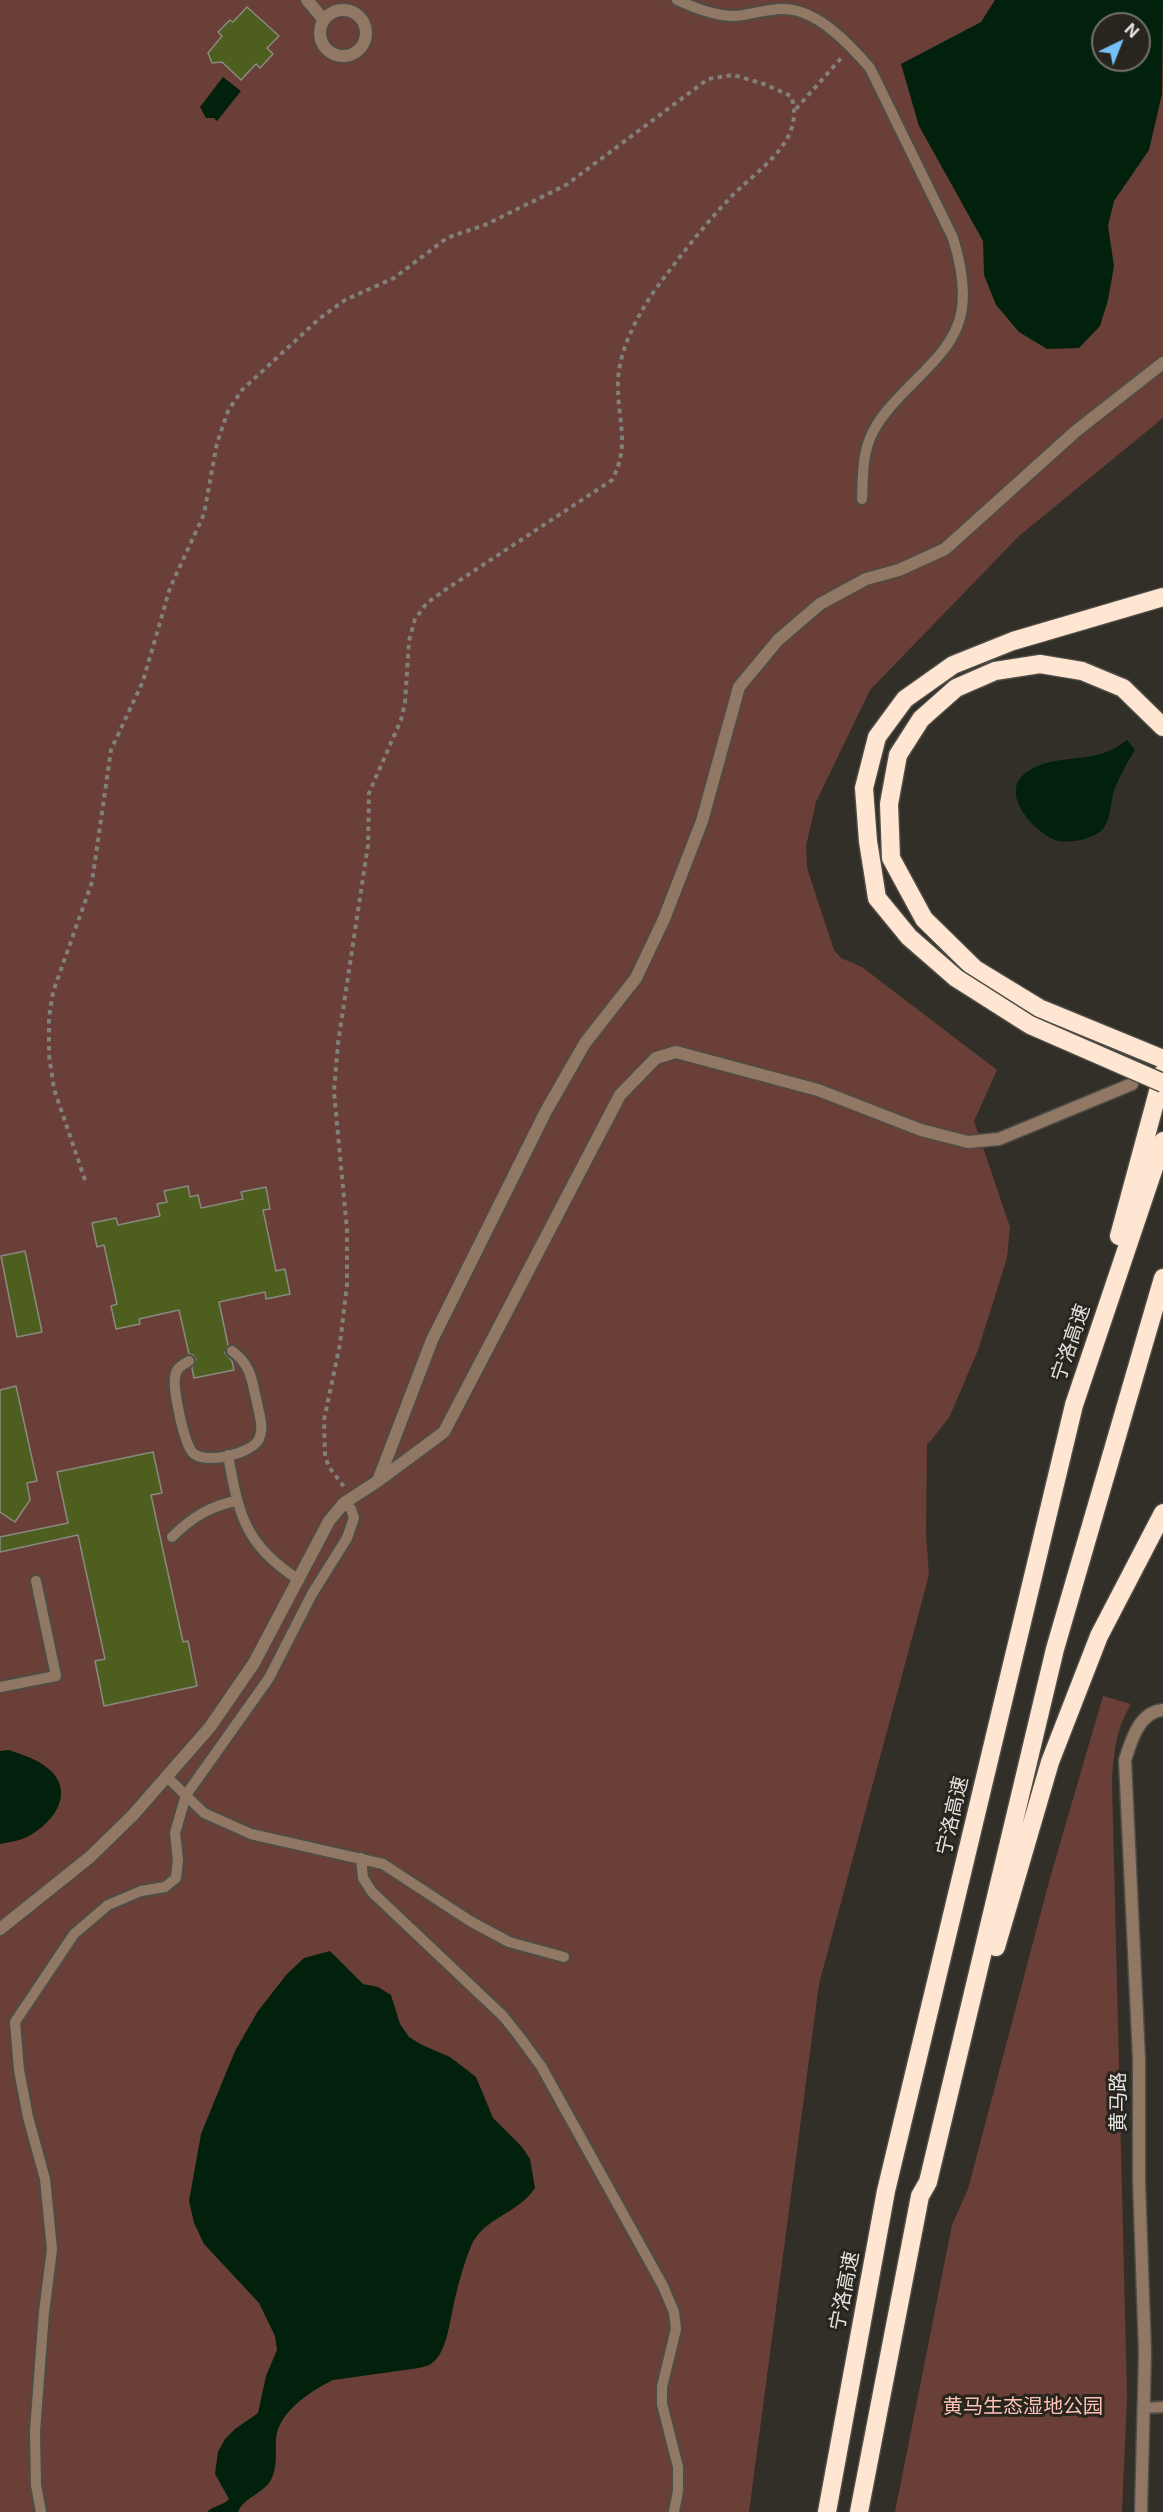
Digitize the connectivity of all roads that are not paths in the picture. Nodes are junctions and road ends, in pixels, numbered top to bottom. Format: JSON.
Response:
{"nodes":[{"id":1,"x":307,"y":0,"type":"edge"},
{"id":2,"x":677,"y":0,"type":"edge"},
{"id":3,"x":323,"y":19,"type":"dead end"},
{"id":4,"x":1163,"y":363,"type":"edge"},
{"id":5,"x":862,"y":499,"type":"dead end"},
{"id":6,"x":1163,"y":597,"type":"edge"},
{"id":7,"x":1163,"y":727,"type":"edge"},
{"id":8,"x":1163,"y":1059,"type":"edge"},
{"id":9,"x":1163,"y":1073,"type":"edge"},
{"id":10,"x":1163,"y":1083,"type":"edge"},
{"id":11,"x":1132,"y":1084,"type":"dead end"},
{"id":12,"x":1163,"y":1142,"type":"edge"},
{"id":13,"x":1163,"y":1278,"type":"edge"},
{"id":14,"x":232,"y":1351,"type":"dead end"},
{"id":15,"x":189,"y":1360,"type":"dead end"},
{"id":16,"x":1074,"y":1405,"type":"junction"},
{"id":17,"x":228,"y":1455,"type":"junction"},
{"id":18,"x":378,"y":1481,"type":"junction"},
{"id":19,"x":348,"y":1500,"type":"junction"},
{"id":20,"x":236,"y":1501,"type":"junction"},
{"id":21,"x":1163,"y":1513,"type":"edge"},
{"id":22,"x":172,"y":1537,"type":"dead end"},
{"id":23,"x":299,"y":1580,"type":"junction"},
{"id":24,"x":36,"y":1581,"type":"dead end"},
{"id":25,"x":0,"y":1687,"type":"edge"},
{"id":26,"x":1163,"y":1710,"type":"edge"},
{"id":27,"x":166,"y":1776,"type":"junction"},
{"id":28,"x":186,"y":1795,"type":"junction"},
{"id":29,"x":361,"y":1858,"type":"junction"},
{"id":30,"x":0,"y":1929,"type":"edge"},
{"id":31,"x":564,"y":1957,"type":"dead end"},
{"id":32,"x":928,"y":2182,"type":"junction"},
{"id":33,"x":1163,"y":2407,"type":"edge"},
{"id":34,"x":1143,"y":2408,"type":"junction"},
{"id":35,"x":41,"y":2512,"type":"edge"},
{"id":36,"x":674,"y":2512,"type":"edge"},
{"id":37,"x":827,"y":2512,"type":"edge"},
{"id":38,"x":859,"y":2512,"type":"edge"},
{"id":39,"x":1141,"y":2512,"type":"edge"}],
"edges":[{"from":1,"to":3,"type":"street"},
{"from":2,"to":5,"type":"lane"},
{"from":4,"to":18,"type":"street"},
{"from":6,"to":10,"type":"highway","bridge":true},
{"from":7,"to":8,"type":"highway"},
{"from":9,"to":16,"type":"highway"},
{"from":11,"to":18,"type":"street"},
{"from":12,"to":16,"type":"highway","name":"宁洛高速"},
{"from":13,"to":32,"type":"highway"},
{"from":14,"to":17,"type":"lane"},
{"from":15,"to":17,"type":"lane"},
{"from":16,"to":37,"type":"highway","name":"宁洛高速"},
{"from":17,"to":20,"type":"lane"},
{"from":18,"to":19,"type":"street"},
{"from":19,"to":23,"type":"street"},
{"from":19,"to":28,"type":"lane"},
{"from":20,"to":22,"type":"lane"},
{"from":20,"to":23,"type":"lane"},
{"from":21,"to":32,"type":"highway"},
{"from":23,"to":27,"type":"street"},
{"from":24,"to":25,"type":"lane"},
{"from":26,"to":34,"type":"street","name":"黄马路"},
{"from":27,"to":28,"type":"lane"},
{"from":27,"to":30,"type":"street"},
{"from":28,"to":29,"type":"lane"},
{"from":28,"to":35,"type":"lane"},
{"from":29,"to":31,"type":"lane"},
{"from":29,"to":36,"type":"lane"},
{"from":32,"to":38,"type":"highway"},
{"from":33,"to":34,"type":"lane"},
{"from":34,"to":39,"type":"street","name":"黄马路"}]}
